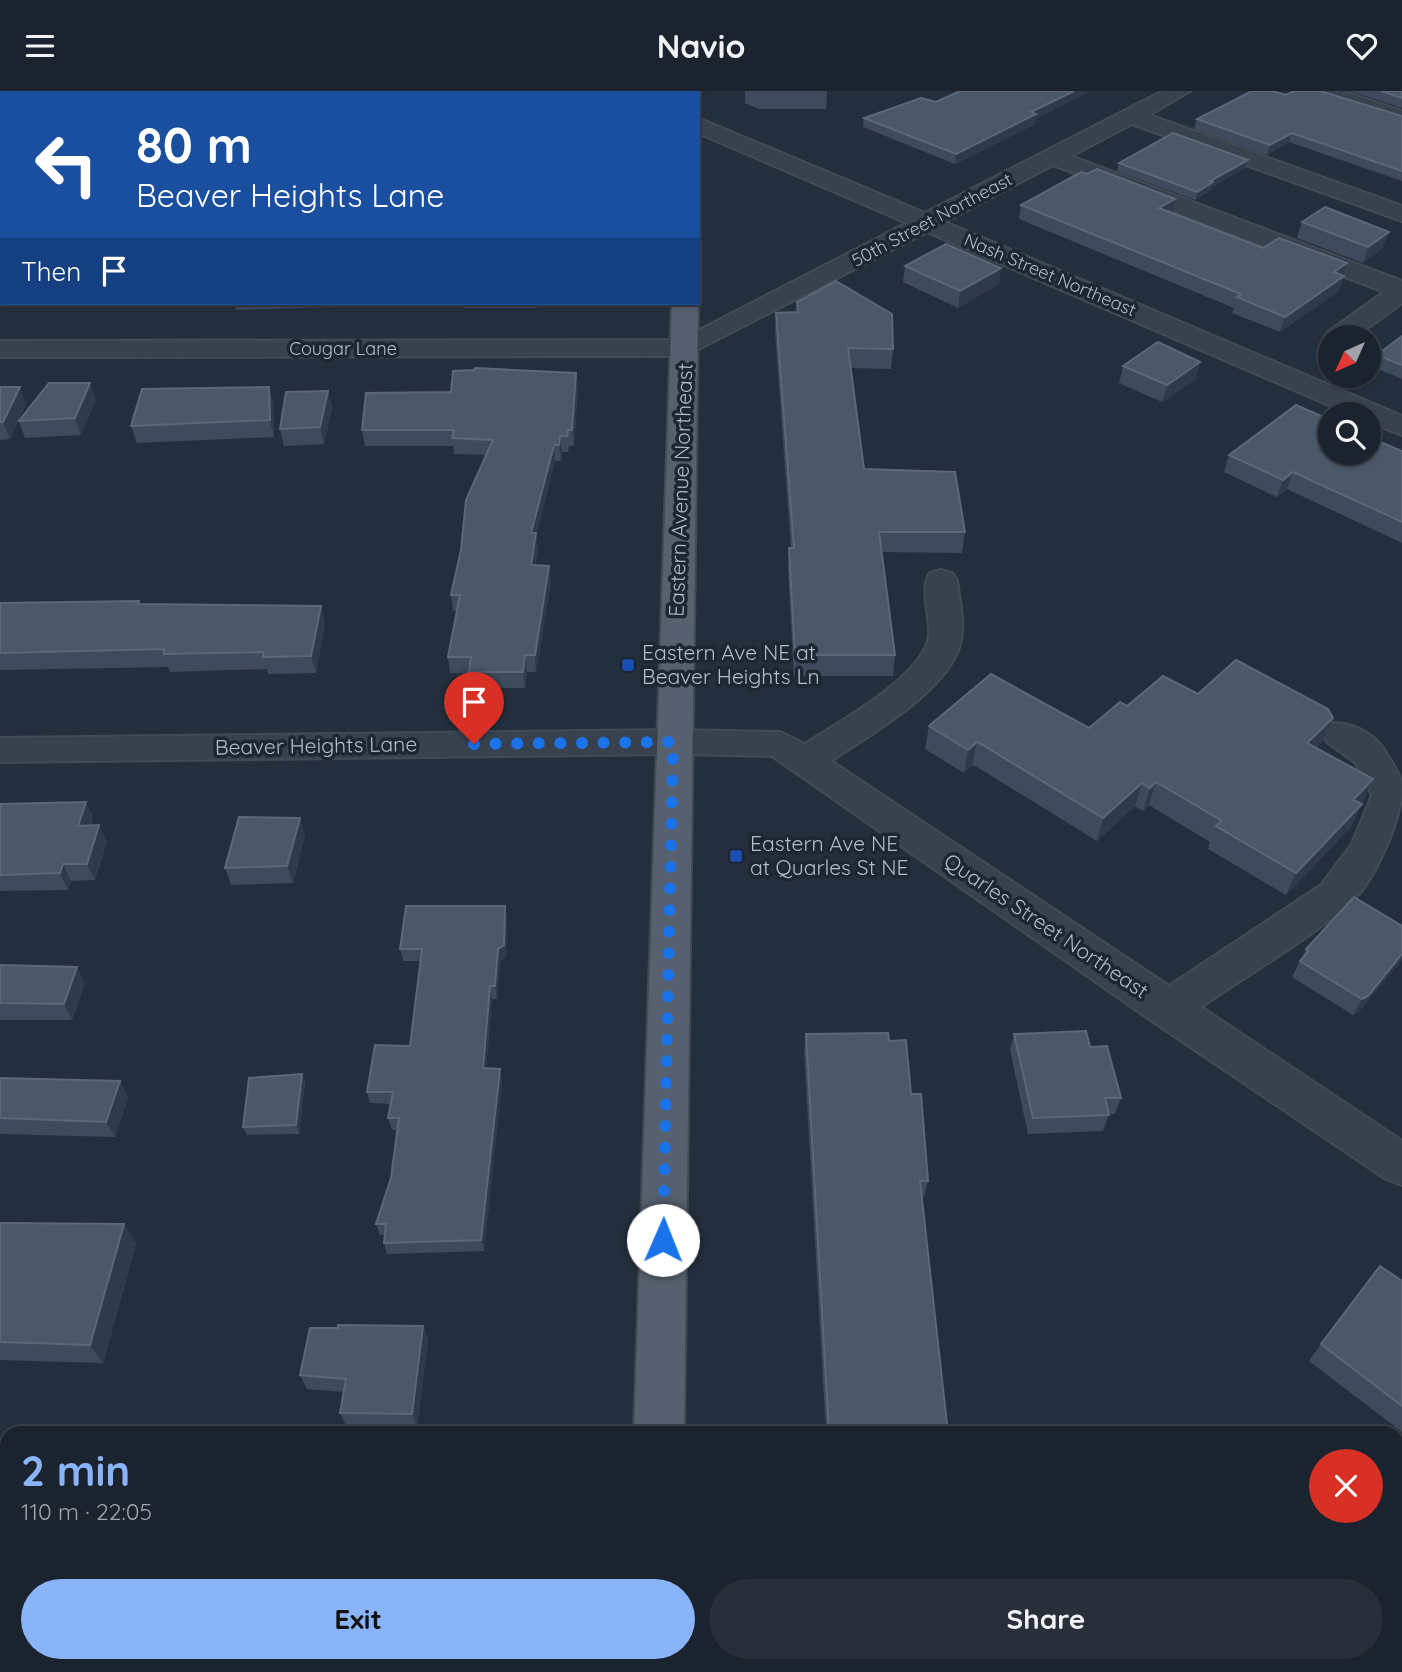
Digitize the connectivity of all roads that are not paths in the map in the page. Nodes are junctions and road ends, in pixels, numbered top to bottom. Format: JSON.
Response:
{"nodes":[{"id":1,"x":1179,"y":91,"type":"edge"},
{"id":2,"x":1321,"y":91,"type":"edge"},
{"id":3,"x":1131,"y":116,"type":"junction"},
{"id":4,"x":1402,"y":117,"type":"edge"},
{"id":5,"x":700,"y":126,"type":"edge"},
{"id":6,"x":1052,"y":157,"type":"junction"},
{"id":7,"x":1402,"y":214,"type":"edge"},
{"id":8,"x":927,"y":222,"type":"junction"},
{"id":9,"x":1402,"y":291,"type":"edge"},
{"id":10,"x":685,"y":305,"type":"edge"},
{"id":11,"x":1355,"y":325,"type":"edge"},
{"id":12,"x":685,"y":348,"type":"junction"},
{"id":13,"x":0,"y":349,"type":"edge"},
{"id":14,"x":1318,"y":351,"type":"edge"},
{"id":15,"x":1284,"y":376,"type":"junction"},
{"id":16,"x":1402,"y":426,"type":"edge"},
{"id":17,"x":941,"y":580,"type":"dead end"},
{"id":18,"x":1339,"y":733,"type":"dead end"},
{"id":19,"x":673,"y":742,"type":"junction"},
{"id":20,"x":0,"y":750,"type":"edge"},
{"id":21,"x":804,"y":761,"type":"junction"},
{"id":22,"x":1167,"y":1009,"type":"junction"},
{"id":23,"x":1402,"y":1165,"type":"edge"},
{"id":24,"x":659,"y":1426,"type":"edge"}],
"edges":[{"from":1,"to":3,"type":"street","name":"50th Street Northeast"},
{"from":2,"to":4,"type":"street"},
{"from":3,"to":6,"type":"street","name":"50th Street Northeast"},
{"from":3,"to":7,"type":"street"},
{"from":5,"to":8,"type":"street","name":"Nash Street Northeast"},
{"from":6,"to":8,"type":"street","name":"50th Street Northeast"},
{"from":6,"to":9,"type":"street"},
{"from":8,"to":12,"type":"street","name":"50th Street Northeast"},
{"from":8,"to":15,"type":"street","name":"Nash Street Northeast"},
{"from":9,"to":11,"type":"street"},
{"from":10,"to":12,"type":"main road","name":"Eastern Avenue Northeast"},
{"from":12,"to":13,"type":"street","name":"Cougar Lane"},
{"from":12,"to":19,"type":"main road","name":"Eastern Avenue Northeast"},
{"from":14,"to":15,"type":"street"},
{"from":15,"to":16,"type":"street","name":"Nash Street Northeast"},
{"from":17,"to":21,"type":"street"},
{"from":18,"to":22,"type":"street"},
{"from":19,"to":20,"type":"street","name":"Beaver Heights Lane"},
{"from":19,"to":21,"type":"street","name":"Quarles Street Northeast"},
{"from":19,"to":24,"type":"main road","name":"Eastern Avenue Northeast"},
{"from":21,"to":22,"type":"street","name":"Quarles Street Northeast"},
{"from":22,"to":23,"type":"street","name":"Quarles Street Northeast"}]}
